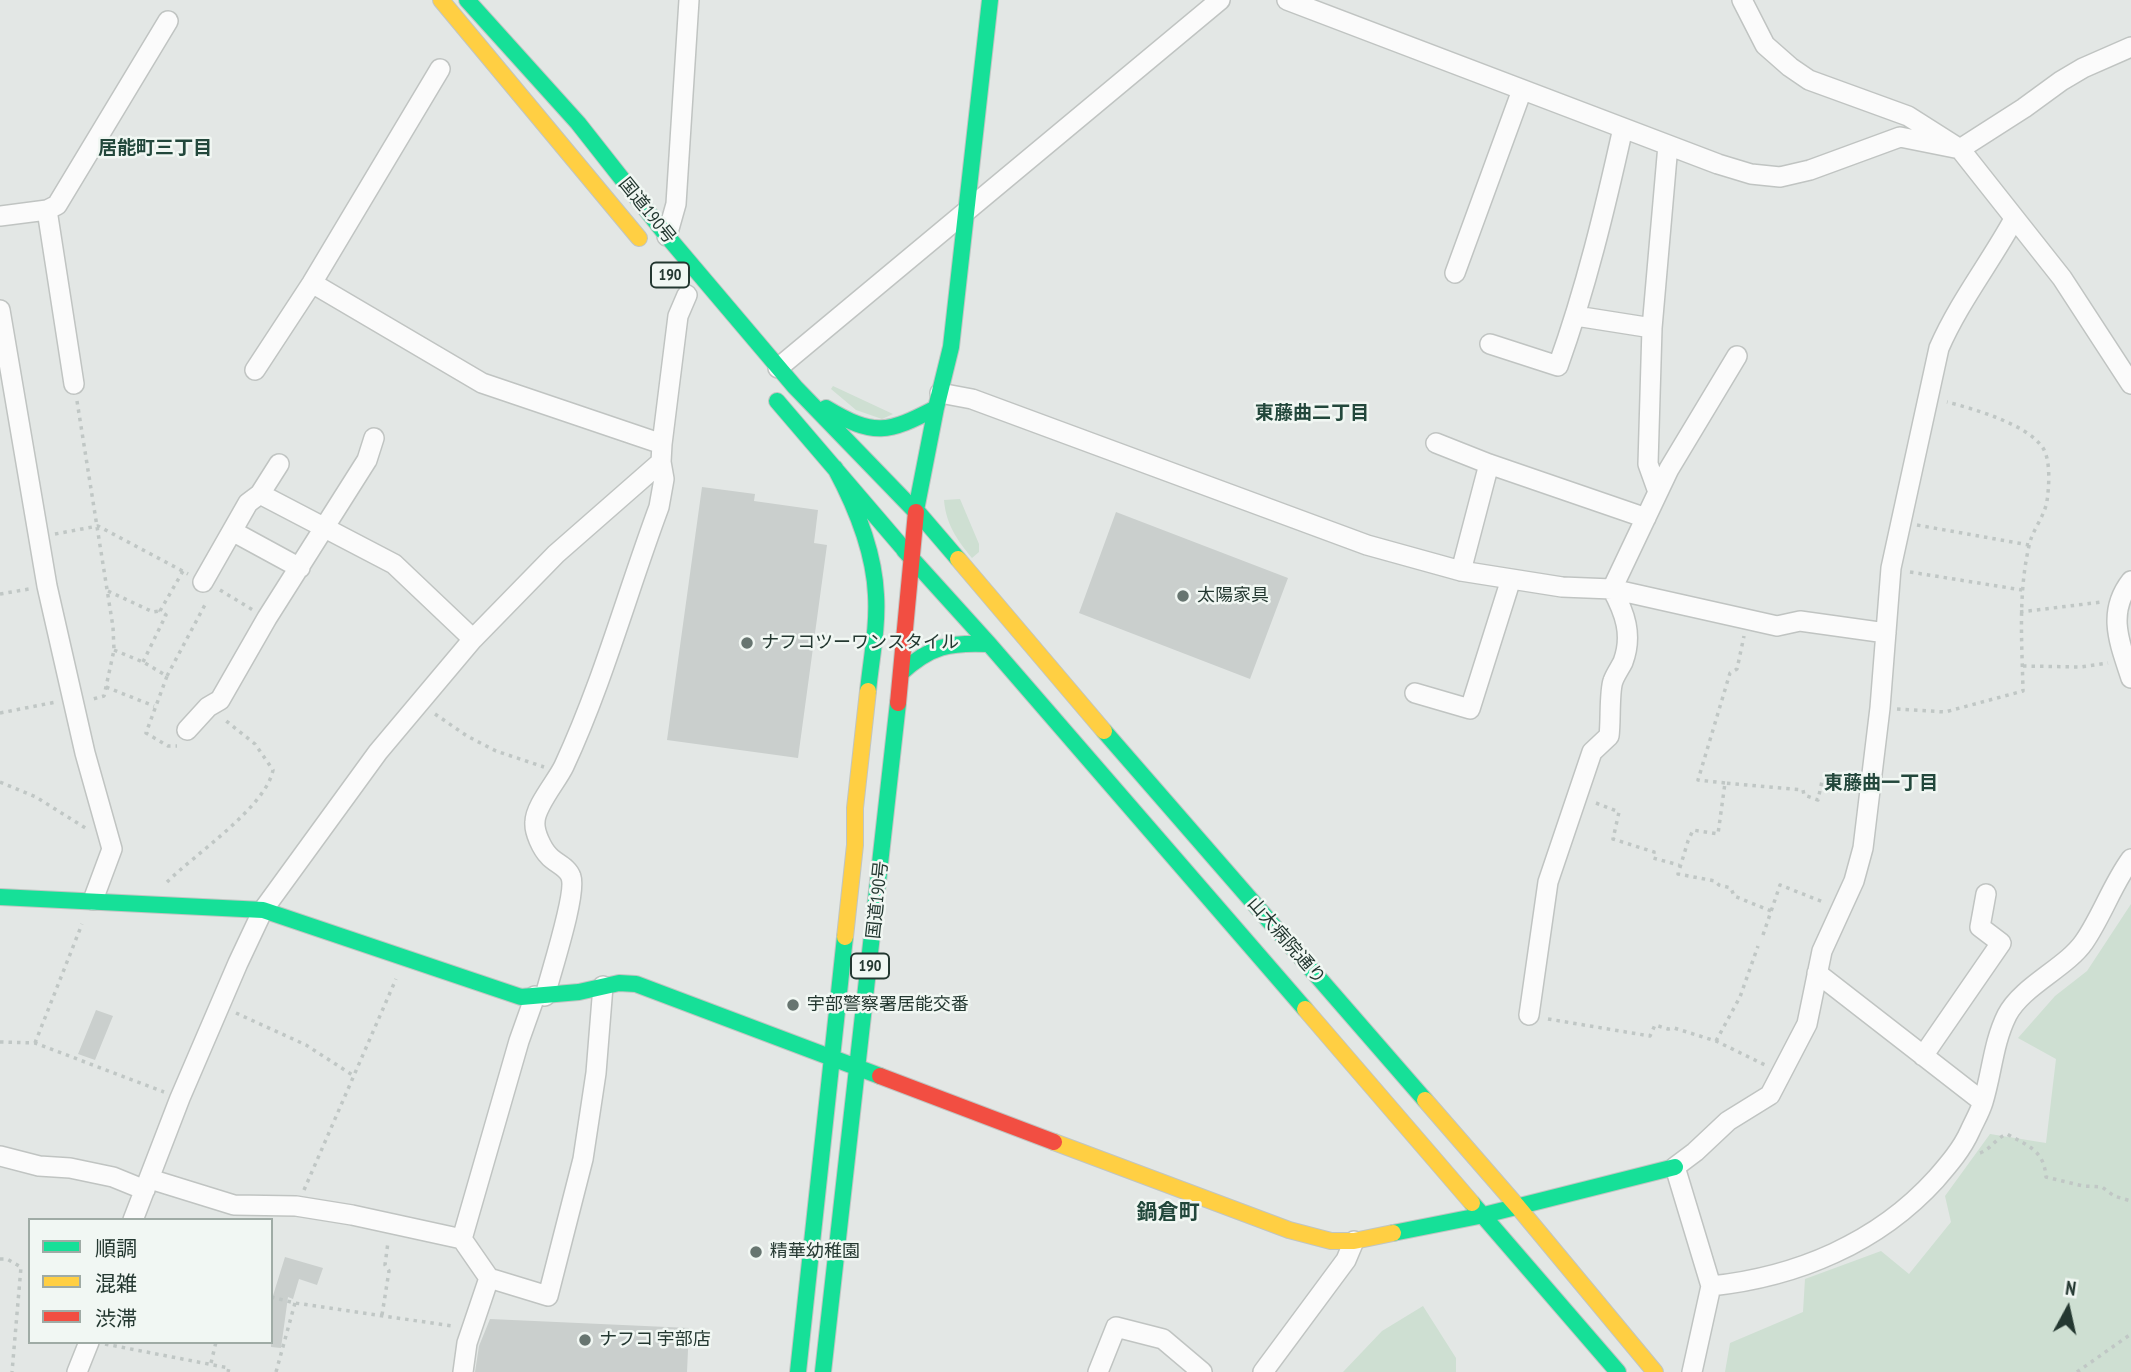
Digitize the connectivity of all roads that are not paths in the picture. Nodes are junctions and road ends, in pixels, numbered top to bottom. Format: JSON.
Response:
{"nodes":[{"id":1,"x":441,"y":0,"type":"edge"},
{"id":2,"x":467,"y":0,"type":"edge"},
{"id":3,"x":690,"y":0,"type":"edge"},
{"id":4,"x":990,"y":0,"type":"edge"},
{"id":5,"x":1220,"y":0,"type":"edge"},
{"id":6,"x":1287,"y":0,"type":"edge"},
{"id":7,"x":1742,"y":0,"type":"edge"},
{"id":8,"x":168,"y":21,"type":"dead end"},
{"id":9,"x":2131,"y":47,"type":"edge"},
{"id":10,"x":440,"y":69,"type":"dead end"},
{"id":11,"x":1522,"y":90,"type":"junction"},
{"id":12,"x":1623,"y":128,"type":"junction"},
{"id":13,"x":1668,"y":145,"type":"junction"},
{"id":14,"x":1960,"y":149,"type":"junction"},
{"id":15,"x":47,"y":210,"type":"junction"},
{"id":16,"x":966,"y":210,"type":"junction"},
{"id":17,"x":0,"y":216,"type":"edge"},
{"id":18,"x":2014,"y":219,"type":"junction"},
{"id":19,"x":667,"y":236,"type":"junction"},
{"id":20,"x":653,"y":254,"type":"dead end"},
{"id":21,"x":1455,"y":273,"type":"dead end"},
{"id":22,"x":312,"y":283,"type":"junction"},
{"id":23,"x":687,"y":295,"type":"dead end"},
{"id":24,"x":0,"y":310,"type":"edge"},
{"id":25,"x":1576,"y":316,"type":"junction"},
{"id":26,"x":1653,"y":328,"type":"junction"},
{"id":27,"x":1490,"y":344,"type":"dead end"},
{"id":28,"x":1737,"y":356,"type":"dead end"},
{"id":29,"x":778,"y":368,"type":"junction"},
{"id":30,"x":255,"y":370,"type":"dead end"},
{"id":31,"x":74,"y":384,"type":"road end"},
{"id":32,"x":2131,"y":384,"type":"edge"},
{"id":33,"x":765,"y":386,"type":"dead end"},
{"id":34,"x":794,"y":387,"type":"junction"},
{"id":35,"x":938,"y":400,"type":"junction"},
{"id":36,"x":8,"y":405,"type":"edge"},
{"id":37,"x":374,"y":438,"type":"dead end"},
{"id":38,"x":1436,"y":443,"type":"dead end"},
{"id":39,"x":662,"y":453,"type":"junction"},
{"id":40,"x":279,"y":464,"type":"dead end"},
{"id":41,"x":1489,"y":464,"type":"junction"},
{"id":42,"x":835,"y":468,"type":"junction"},
{"id":43,"x":1658,"y":492,"type":"junction"},
{"id":44,"x":260,"y":494,"type":"junction"},
{"id":45,"x":916,"y":510,"type":"junction"},
{"id":46,"x":1646,"y":518,"type":"junction"},
{"id":47,"x":325,"y":528,"type":"junction"},
{"id":48,"x":232,"y":531,"type":"junction"},
{"id":49,"x":907,"y":554,"type":"junction"},
{"id":50,"x":300,"y":568,"type":"junction"},
{"id":51,"x":1461,"y":570,"type":"junction"},
{"id":52,"x":1511,"y":579,"type":"junction"},
{"id":53,"x":2131,"y":581,"type":"edge"},
{"id":54,"x":209,"y":584,"type":"road end"},
{"id":55,"x":1612,"y":589,"type":"junction"},
{"id":56,"x":1886,"y":633,"type":"junction"},
{"id":57,"x":473,"y":639,"type":"junction"},
{"id":58,"x":989,"y":644,"type":"junction"},
{"id":59,"x":2128,"y":670,"type":"edge"},
{"id":60,"x":901,"y":673,"type":"junction"},
{"id":61,"x":1416,"y":693,"type":"dead end"},
{"id":62,"x":187,"y":730,"type":"road end"},
{"id":63,"x":855,"y":845,"type":"junction"},
{"id":64,"x":2131,"y":859,"type":"edge"},
{"id":65,"x":1986,"y":894,"type":"dead end"},
{"id":66,"x":0,"y":897,"type":"edge"},
{"id":67,"x":93,"y":900,"type":"junction"},
{"id":68,"x":263,"y":910,"type":"junction"},
{"id":69,"x":1817,"y":973,"type":"junction"},
{"id":70,"x":603,"y":986,"type":"junction"},
{"id":71,"x":540,"y":996,"type":"junction"},
{"id":72,"x":1529,"y":1015,"type":"road end"},
{"id":73,"x":1923,"y":1056,"type":"junction"},
{"id":74,"x":833,"y":1058,"type":"junction"},
{"id":75,"x":859,"y":1069,"type":"junction"},
{"id":76,"x":1983,"y":1102,"type":"junction"},
{"id":77,"x":0,"y":1156,"type":"edge"},
{"id":78,"x":1675,"y":1167,"type":"junction"},
{"id":79,"x":148,"y":1184,"type":"junction"},
{"id":80,"x":1518,"y":1207,"type":"junction"},
{"id":81,"x":1484,"y":1215,"type":"junction"},
{"id":82,"x":134,"y":1218,"type":"edge"},
{"id":83,"x":463,"y":1240,"type":"junction"},
{"id":84,"x":1354,"y":1241,"type":"junction"},
{"id":85,"x":489,"y":1278,"type":"junction"},
{"id":86,"x":1712,"y":1286,"type":"junction"},
{"id":87,"x":90,"y":1344,"type":"edge"},
{"id":88,"x":77,"y":1372,"type":"edge"},
{"id":89,"x":463,"y":1372,"type":"edge"},
{"id":90,"x":798,"y":1372,"type":"edge"},
{"id":91,"x":823,"y":1372,"type":"edge"},
{"id":92,"x":1098,"y":1372,"type":"edge"},
{"id":93,"x":1202,"y":1372,"type":"edge"},
{"id":94,"x":1263,"y":1372,"type":"edge"},
{"id":95,"x":1618,"y":1372,"type":"edge"},
{"id":96,"x":1655,"y":1372,"type":"edge"},
{"id":97,"x":1692,"y":1372,"type":"edge"}],
"edges":[{"from":1,"to":20,"type":"main road","name":"国道190号","number":"190"},
{"from":2,"to":19,"type":"main road","name":"国道190号","number":"190"},
{"from":3,"to":19,"type":"street"},
{"from":4,"to":16,"type":"main road"},
{"from":5,"to":16,"type":"street"},
{"from":6,"to":11,"type":"street"},
{"from":7,"to":14,"type":"street"},
{"from":8,"to":15,"type":"street"},
{"from":9,"to":14,"type":"street"},
{"from":10,"to":22,"type":"street"},
{"from":11,"to":12,"type":"street"},
{"from":11,"to":21,"type":"street"},
{"from":12,"to":13,"type":"street"},
{"from":12,"to":25,"type":"street"},
{"from":13,"to":14,"type":"street"},
{"from":13,"to":26,"type":"street"},
{"from":14,"to":18,"type":"street"},
{"from":15,"to":17,"type":"street"},
{"from":15,"to":31,"type":"street"},
{"from":16,"to":29,"type":"street"},
{"from":16,"to":35,"type":"main road"},
{"from":18,"to":32,"type":"street"},
{"from":18,"to":56,"type":"street"},
{"from":19,"to":29,"type":"main road","name":"国道190号","number":"190"},
{"from":22,"to":30,"type":"street"},
{"from":22,"to":39,"type":"street"},
{"from":23,"to":39,"type":"street"},
{"from":24,"to":36,"type":"street"},
{"from":25,"to":26,"type":"street"},
{"from":25,"to":27,"type":"street"},
{"from":26,"to":43,"type":"street"},
{"from":28,"to":43,"type":"street"},
{"from":29,"to":34,"type":"main road","name":"国道190号","number":"190"},
{"from":33,"to":42,"type":"main road","name":"国道190号","number":"190"},
{"from":34,"to":35,"type":"main road"},
{"from":34,"to":45,"type":"main road","name":"国道190号","number":"190"},
{"from":35,"to":45,"type":"main road"},
{"from":35,"to":51,"type":"street"},
{"from":36,"to":67,"type":"street"},
{"from":37,"to":47,"type":"street"},
{"from":38,"to":41,"type":"street"},
{"from":39,"to":57,"type":"street"},
{"from":39,"to":71,"type":"street"},
{"from":40,"to":44,"type":"street"},
{"from":41,"to":46,"type":"street"},
{"from":41,"to":51,"type":"street"},
{"from":42,"to":49,"type":"main road","name":"国道190号","number":"190"},
{"from":42,"to":63,"type":"main road","name":"国道190号","number":"190"},
{"from":43,"to":46,"type":"street"},
{"from":44,"to":47,"type":"street"},
{"from":44,"to":48,"type":"street"},
{"from":45,"to":49,"type":"main road","name":"国道190号","number":"190"},
{"from":45,"to":80,"type":"main road","name":"山大病院通り"},
{"from":46,"to":55,"type":"street"},
{"from":47,"to":50,"type":"street"},
{"from":47,"to":57,"type":"street"},
{"from":48,"to":50,"type":"street"},
{"from":48,"to":54,"type":"street"},
{"from":49,"to":58,"type":"main road","name":"山大病院通り"},
{"from":49,"to":60,"type":"main road","name":"国道190号","number":"190"},
{"from":49,"to":63,"type":"main road","name":"国道190号","number":"190"},
{"from":50,"to":62,"type":"street"},
{"from":51,"to":52,"type":"street"},
{"from":52,"to":55,"type":"street"},
{"from":52,"to":61,"type":"street"},
{"from":53,"to":59,"type":"street"},
{"from":55,"to":56,"type":"street"},
{"from":55,"to":72,"type":"street"},
{"from":56,"to":69,"type":"street"},
{"from":57,"to":68,"type":"street"},
{"from":58,"to":60,"type":"main road"},
{"from":58,"to":81,"type":"main road","name":"山大病院通り"},
{"from":60,"to":75,"type":"main road","name":"国道190号","number":"190"},
{"from":63,"to":74,"type":"main road","name":"国道190号","number":"190"},
{"from":64,"to":76,"type":"street"},
{"from":65,"to":73,"type":"street"},
{"from":66,"to":67,"type":"main road"},
{"from":67,"to":68,"type":"main road"},
{"from":68,"to":71,"type":"main road"},
{"from":68,"to":79,"type":"street"},
{"from":69,"to":73,"type":"street"},
{"from":69,"to":78,"type":"street"},
{"from":70,"to":71,"type":"main road"},
{"from":70,"to":74,"type":"main road"},
{"from":70,"to":85,"type":"street"},
{"from":71,"to":83,"type":"street"},
{"from":73,"to":76,"type":"street"},
{"from":74,"to":75,"type":"main road"},
{"from":74,"to":90,"type":"main road","name":"国道190号","number":"190"},
{"from":75,"to":84,"type":"main road"},
{"from":75,"to":91,"type":"main road","name":"国道190号","number":"190"},
{"from":76,"to":86,"type":"street"},
{"from":77,"to":79,"type":"street"},
{"from":78,"to":80,"type":"main road"},
{"from":78,"to":86,"type":"street"},
{"from":79,"to":82,"type":"street"},
{"from":79,"to":83,"type":"street"},
{"from":80,"to":81,"type":"main road"},
{"from":80,"to":96,"type":"main road","name":"山大病院通り"},
{"from":81,"to":84,"type":"main road"},
{"from":81,"to":95,"type":"main road","name":"山大病院通り"},
{"from":83,"to":85,"type":"street"},
{"from":84,"to":94,"type":"street"},
{"from":85,"to":89,"type":"street"},
{"from":86,"to":97,"type":"street"},
{"from":87,"to":88,"type":"street"},
{"from":92,"to":93,"type":"street"}]}
